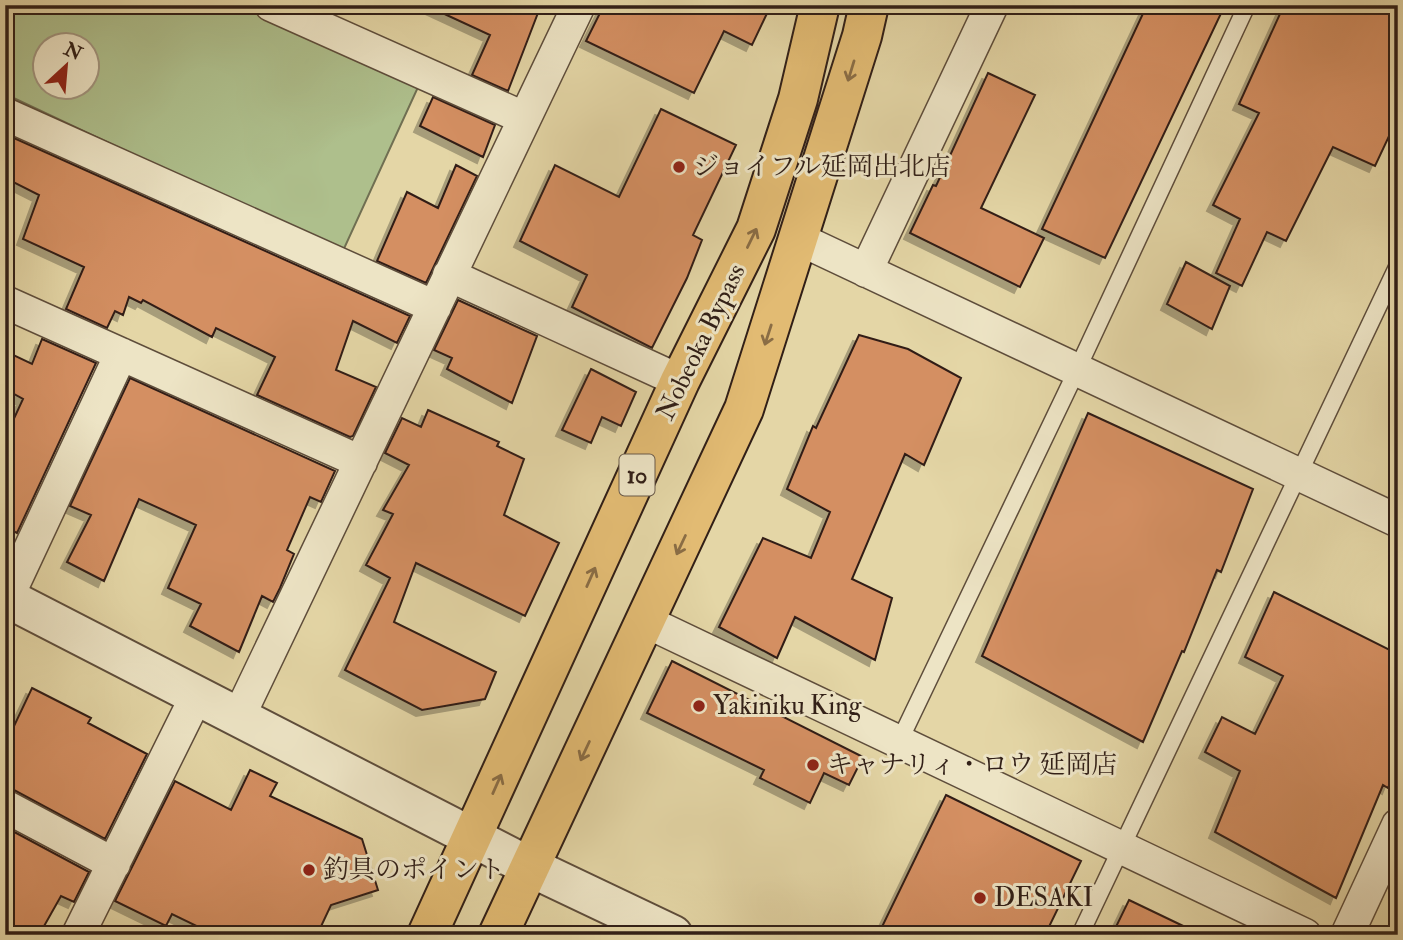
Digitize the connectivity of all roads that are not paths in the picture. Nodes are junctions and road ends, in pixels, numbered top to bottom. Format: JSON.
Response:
{"nodes":[{"id":1,"x":271,"y":5,"type":"edge"},
{"id":2,"x":579,"y":5,"type":"edge"},
{"id":3,"x":820,"y":5,"type":"edge"},
{"id":4,"x":869,"y":5,"type":"edge"},
{"id":5,"x":992,"y":5,"type":"edge"},
{"id":6,"x":1247,"y":5,"type":"edge"},
{"id":7,"x":5,"y":114,"type":"edge"},
{"id":8,"x":524,"y":118,"type":"junction"},
{"id":9,"x":799,"y":239,"type":"junction"},
{"id":10,"x":1398,"y":265,"type":"edge"},
{"id":11,"x":866,"y":271,"type":"junction"},
{"id":12,"x":449,"y":275,"type":"junction"},
{"id":13,"x":5,"y":302,"type":"edge"},
{"id":14,"x":435,"y":307,"type":"junction"},
{"id":15,"x":121,"y":354,"type":"junction"},
{"id":16,"x":1077,"y":370,"type":"junction"},
{"id":17,"x":680,"y":381,"type":"junction"},
{"id":18,"x":361,"y":462,"type":"junction"},
{"id":19,"x":1298,"y":474,"type":"junction"},
{"id":20,"x":1398,"y":521,"type":"edge"},
{"id":21,"x":6,"y":598,"type":"edge"},
{"id":22,"x":645,"y":621,"type":"junction"},
{"id":23,"x":197,"y":695,"type":"junction"},
{"id":24,"x":239,"y":716,"type":"junction"},
{"id":25,"x":899,"y":742,"type":"junction"},
{"id":26,"x":5,"y":806,"type":"edge"},
{"id":27,"x":1398,"y":825,"type":"edge"},
{"id":28,"x":473,"y":838,"type":"junction"},
{"id":29,"x":1122,"y":846,"type":"junction"},
{"id":30,"x":114,"y":864,"type":"junction"},
{"id":31,"x":530,"y":867,"type":"junction"},
{"id":32,"x":78,"y":935,"type":"edge"},
{"id":33,"x":428,"y":935,"type":"edge"},
{"id":34,"x":498,"y":935,"type":"edge"},
{"id":35,"x":673,"y":935,"type":"edge"},
{"id":36,"x":1080,"y":935,"type":"edge"},
{"id":37,"x":1305,"y":935,"type":"edge"},
{"id":38,"x":1347,"y":935,"type":"edge"}],
"edges":[{"from":1,"to":8,"type":"street"},
{"from":2,"to":8,"type":"street"},
{"from":17,"to":3,"type":"highway","name":"Nobeoka Bypass","number":"10","one_way":true},
{"from":4,"to":9,"type":"highway","name":"Nobeoka Bypass","one_way":true},
{"from":5,"to":11,"type":"street"},
{"from":6,"to":16,"type":"lane"},
{"from":7,"to":14,"type":"street"},
{"from":8,"to":12,"type":"street"},
{"from":9,"to":11,"type":"street"},
{"from":9,"to":22,"type":"highway","name":"Nobeoka Bypass","one_way":true},
{"from":10,"to":19,"type":"lane"},
{"from":11,"to":16,"type":"street"},
{"from":12,"to":14,"type":"street"},
{"from":12,"to":17,"type":"street"},
{"from":13,"to":15,"type":"street"},
{"from":14,"to":18,"type":"street"},
{"from":15,"to":18,"type":"street"},
{"from":15,"to":21,"type":"street"},
{"from":16,"to":19,"type":"street"},
{"from":16,"to":25,"type":"lane"},
{"from":28,"to":17,"type":"highway","name":"Nobeoka Bypass","number":"10","one_way":true},
{"from":18,"to":24,"type":"street"},
{"from":19,"to":20,"type":"street"},
{"from":19,"to":29,"type":"lane"},
{"from":21,"to":23,"type":"street"},
{"from":22,"to":25,"type":"street"},
{"from":22,"to":31,"type":"highway","name":"Nobeoka Bypass","one_way":true},
{"from":23,"to":24,"type":"street"},
{"from":23,"to":30,"type":"street"},
{"from":24,"to":28,"type":"street"},
{"from":25,"to":29,"type":"street"},
{"from":26,"to":30,"type":"street"},
{"from":27,"to":38,"type":"street"},
{"from":28,"to":31,"type":"street"},
{"from":28,"to":33,"type":"highway","name":"Nobeoka Bypass","number":"10"},
{"from":29,"to":36,"type":"lane"},
{"from":29,"to":37,"type":"street"},
{"from":30,"to":32,"type":"street"},
{"from":31,"to":34,"type":"highway","name":"Nobeoka Bypass"},
{"from":31,"to":35,"type":"street"}]}
